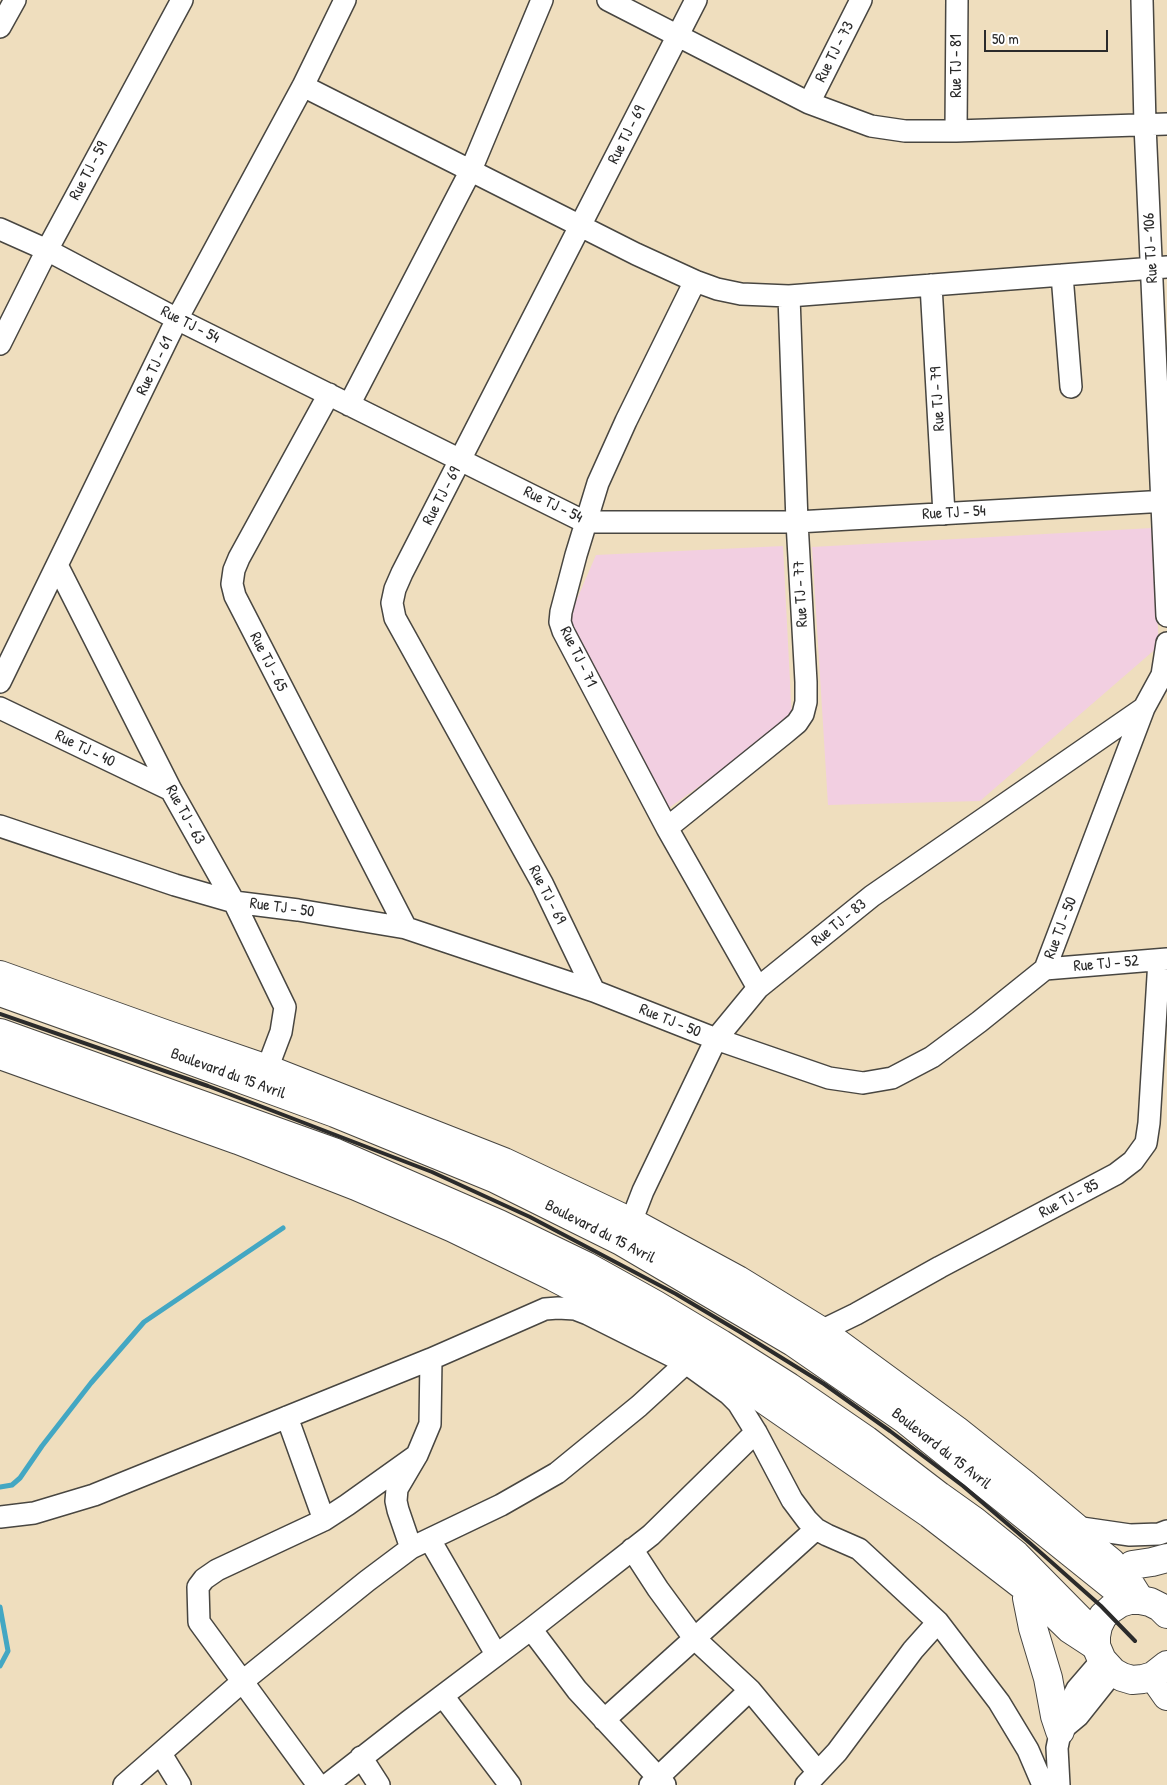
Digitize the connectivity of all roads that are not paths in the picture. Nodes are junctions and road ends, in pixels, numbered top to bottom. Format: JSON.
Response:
{"nodes":[{"id":1,"x":182,"y":0,"type":"edge"},
{"id":2,"x":346,"y":0,"type":"edge"},
{"id":3,"x":542,"y":0,"type":"edge"},
{"id":4,"x":608,"y":0,"type":"edge"},
{"id":5,"x":696,"y":0,"type":"edge"},
{"id":6,"x":861,"y":0,"type":"edge"},
{"id":7,"x":957,"y":0,"type":"edge"},
{"id":8,"x":1142,"y":0,"type":"edge"},
{"id":9,"x":13,"y":1,"type":"edge"},
{"id":10,"x":0,"y":27,"type":"edge"},
{"id":11,"x":678,"y":36,"type":"junction"},
{"id":12,"x":303,"y":86,"type":"junction"},
{"id":13,"x":809,"y":103,"type":"junction"},
{"id":14,"x":1167,"y":124,"type":"edge"},
{"id":15,"x":1145,"y":125,"type":"junction"},
{"id":16,"x":956,"y":131,"type":"junction"},
{"id":17,"x":471,"y":170,"type":"junction"},
{"id":18,"x":581,"y":226,"type":"junction"},
{"id":19,"x":0,"y":229,"type":"edge"},
{"id":20,"x":47,"y":250,"type":"junction"},
{"id":21,"x":1159,"y":267,"type":"edge"},
{"id":22,"x":1062,"y":275,"type":"junction"},
{"id":23,"x":695,"y":282,"type":"junction"},
{"id":24,"x":931,"y":285,"type":"junction"},
{"id":25,"x":789,"y":296,"type":"junction"},
{"id":26,"x":177,"y":319,"type":"junction"},
{"id":27,"x":0,"y":344,"type":"edge"},
{"id":28,"x":1071,"y":387,"type":"dead end"},
{"id":29,"x":329,"y":394,"type":"junction"},
{"id":30,"x":348,"y":405,"type":"junction"},
{"id":31,"x":461,"y":459,"type":"junction"},
{"id":32,"x":1165,"y":501,"type":"edge"},
{"id":33,"x":944,"y":514,"type":"junction"},
{"id":34,"x":586,"y":522,"type":"junction"},
{"id":35,"x":797,"y":522,"type":"junction"},
{"id":36,"x":57,"y":565,"type":"junction"},
{"id":37,"x":1167,"y":616,"type":"edge"},
{"id":38,"x":1167,"y":643,"type":"edge"},
{"id":39,"x":1164,"y":676,"type":"edge"},
{"id":40,"x":0,"y":682,"type":"edge"},
{"id":41,"x":0,"y":708,"type":"edge"},
{"id":42,"x":1144,"y":708,"type":"junction"},
{"id":43,"x":171,"y":790,"type":"junction"},
{"id":44,"x":0,"y":826,"type":"edge"},
{"id":45,"x":667,"y":828,"type":"junction"},
{"id":46,"x":234,"y":902,"type":"junction"},
{"id":47,"x":406,"y":928,"type":"junction"},
{"id":48,"x":1163,"y":959,"type":"edge"},
{"id":49,"x":1045,"y":969,"type":"junction"},
{"id":50,"x":0,"y":974,"type":"edge"},
{"id":51,"x":758,"y":988,"type":"junction"},
{"id":52,"x":594,"y":991,"type":"junction"},
{"id":53,"x":0,"y":992,"type":"edge"},
{"id":54,"x":0,"y":1033,"type":"edge"},
{"id":55,"x":716,"y":1039,"type":"junction"},
{"id":56,"x":0,"y":1055,"type":"edge"},
{"id":57,"x":267,"y":1069,"type":"junction"},
{"id":58,"x":631,"y":1222,"type":"junction"},
{"id":59,"x":821,"y":1331,"type":"junction"},
{"id":60,"x":431,"y":1359,"type":"junction"},
{"id":61,"x":686,"y":1363,"type":"junction"},
{"id":62,"x":287,"y":1417,"type":"junction"},
{"id":63,"x":756,"y":1432,"type":"junction"},
{"id":64,"x":417,"y":1455,"type":"junction"},
{"id":65,"x":0,"y":1517,"type":"edge"},
{"id":66,"x":324,"y":1520,"type":"junction"},
{"id":67,"x":1075,"y":1527,"type":"junction"},
{"id":68,"x":816,"y":1529,"type":"junction"},
{"id":69,"x":1167,"y":1531,"type":"edge"},
{"id":70,"x":421,"y":1544,"type":"junction"},
{"id":71,"x":632,"y":1548,"type":"junction"},
{"id":72,"x":1100,"y":1553,"type":"junction"},
{"id":73,"x":1167,"y":1558,"type":"edge"},
{"id":74,"x":1132,"y":1565,"type":"junction"},
{"id":75,"x":1024,"y":1591,"type":"junction"},
{"id":76,"x":1152,"y":1604,"type":"edge"},
{"id":77,"x":938,"y":1622,"type":"junction"},
{"id":78,"x":531,"y":1629,"type":"junction"},
{"id":79,"x":694,"y":1638,"type":"junction"},
{"id":80,"x":496,"y":1654,"type":"junction"},
{"id":81,"x":1101,"y":1654,"type":"junction"},
{"id":82,"x":1162,"y":1679,"type":"edge"},
{"id":83,"x":243,"y":1681,"type":"junction"},
{"id":84,"x":750,"y":1690,"type":"junction"},
{"id":85,"x":443,"y":1696,"type":"junction"},
{"id":86,"x":604,"y":1720,"type":"junction"},
{"id":87,"x":1060,"y":1731,"type":"junction"},
{"id":88,"x":161,"y":1754,"type":"junction"},
{"id":89,"x":361,"y":1757,"type":"junction"},
{"id":90,"x":812,"y":1778,"type":"edge"},
{"id":91,"x":658,"y":1782,"type":"edge"},
{"id":92,"x":124,"y":1785,"type":"edge"},
{"id":93,"x":180,"y":1785,"type":"edge"},
{"id":94,"x":318,"y":1785,"type":"edge"},
{"id":95,"x":327,"y":1785,"type":"edge"},
{"id":96,"x":379,"y":1785,"type":"edge"},
{"id":97,"x":510,"y":1785,"type":"edge"},
{"id":98,"x":1043,"y":1785,"type":"edge"},
{"id":99,"x":1059,"y":1785,"type":"edge"}],
"edges":[{"from":1,"to":20,"type":"street","name":"Rue TJ - 59"},
{"from":2,"to":12,"type":"street","name":"Rue TJ - 61"},
{"from":3,"to":17,"type":"street"},
{"from":4,"to":11,"type":"street"},
{"from":5,"to":11,"type":"street","name":"Rue TJ - 69"},
{"from":6,"to":13,"type":"street","name":"Rue TJ - 73"},
{"from":7,"to":16,"type":"street","name":"Rue TJ - 81"},
{"from":8,"to":15,"type":"street","name":"Rue TJ - 106"},
{"from":9,"to":10,"type":"street"},
{"from":11,"to":13,"type":"street"},
{"from":11,"to":18,"type":"street","name":"Rue TJ - 69"},
{"from":12,"to":17,"type":"street"},
{"from":12,"to":26,"type":"street","name":"Rue TJ - 61"},
{"from":13,"to":16,"type":"street"},
{"from":14,"to":15,"type":"street"},
{"from":15,"to":16,"type":"street"},
{"from":15,"to":21,"type":"street","name":"Rue TJ - 106"},
{"from":17,"to":18,"type":"street"},
{"from":17,"to":30,"type":"street"},
{"from":18,"to":23,"type":"street"},
{"from":18,"to":31,"type":"street","name":"Rue TJ - 69"},
{"from":19,"to":20,"type":"street","name":"Rue TJ - 54"},
{"from":20,"to":26,"type":"street","name":"Rue TJ - 54"},
{"from":20,"to":27,"type":"street","name":"Rue TJ - 59"},
{"from":21,"to":22,"type":"street"},
{"from":21,"to":32,"type":"street","name":"Rue TJ - 106"},
{"from":22,"to":24,"type":"street"},
{"from":22,"to":28,"type":"street"},
{"from":23,"to":25,"type":"street"},
{"from":23,"to":34,"type":"street","name":"Rue TJ - 71"},
{"from":24,"to":25,"type":"street"},
{"from":24,"to":33,"type":"street","name":"Rue TJ - 79"},
{"from":25,"to":35,"type":"street","name":"Rue TJ - 77"},
{"from":26,"to":29,"type":"street","name":"Rue TJ - 54"},
{"from":26,"to":36,"type":"street","name":"Rue TJ - 61"},
{"from":29,"to":30,"type":"street","name":"Rue TJ - 54"},
{"from":29,"to":47,"type":"street","name":"Rue TJ - 65"},
{"from":30,"to":31,"type":"street","name":"Rue TJ - 54"},
{"from":31,"to":34,"type":"street","name":"Rue TJ - 54"},
{"from":31,"to":52,"type":"street","name":"Rue TJ - 69"},
{"from":32,"to":33,"type":"street","name":"Rue TJ - 54"},
{"from":32,"to":37,"type":"street","name":"Rue TJ - 106"},
{"from":33,"to":35,"type":"street","name":"Rue TJ - 54"},
{"from":34,"to":35,"type":"street","name":"Rue TJ - 54"},
{"from":34,"to":45,"type":"street","name":"Rue TJ - 71"},
{"from":35,"to":45,"type":"street","name":"Rue TJ - 77"},
{"from":36,"to":40,"type":"street","name":"Rue TJ - 61"},
{"from":36,"to":43,"type":"street","name":"Rue TJ - 63"},
{"from":38,"to":39,"type":"street"},
{"from":39,"to":42,"type":"street"},
{"from":41,"to":43,"type":"street","name":"Rue TJ - 40"},
{"from":42,"to":49,"type":"street","name":"Rue TJ - 50"},
{"from":42,"to":51,"type":"street","name":"Rue TJ - 83"},
{"from":43,"to":46,"type":"street","name":"Rue TJ - 63"},
{"from":44,"to":46,"type":"street","name":"Rue TJ - 50"},
{"from":45,"to":51,"type":"street","name":"Rue TJ - 71"},
{"from":46,"to":47,"type":"street","name":"Rue TJ - 50"},
{"from":46,"to":57,"type":"street","name":"Rue TJ - 63"},
{"from":47,"to":52,"type":"street","name":"Rue TJ - 50"},
{"from":48,"to":49,"type":"street","name":"Rue TJ - 52"},
{"from":48,"to":59,"type":"street","name":"Rue TJ - 85"},
{"from":49,"to":55,"type":"street","name":"Rue TJ - 50"},
{"from":50,"to":57,"type":"main road","name":"Boulevard du 15 Avril"},
{"from":51,"to":55,"type":"street","name":"Rue TJ - 83"},
{"from":52,"to":55,"type":"street","name":"Rue TJ - 50"},
{"from":53,"to":76,"type":"main road","name":"Boulevard du 15 Avril"},
{"from":54,"to":81,"type":"main road"},
{"from":55,"to":58,"type":"street","name":"Rue TJ - 83"},
{"from":56,"to":75,"type":"main road"},
{"from":57,"to":58,"type":"main road","name":"Boulevard du 15 Avril"},
{"from":58,"to":59,"type":"main road","name":"Boulevard du 15 Avril"},
{"from":59,"to":67,"type":"main road","name":"Boulevard du 15 Avril"},
{"from":60,"to":61,"type":"street"},
{"from":60,"to":62,"type":"street"},
{"from":60,"to":64,"type":"street"},
{"from":61,"to":63,"type":"street"},
{"from":61,"to":70,"type":"street"},
{"from":62,"to":65,"type":"street"},
{"from":62,"to":66,"type":"street"},
{"from":63,"to":68,"type":"street"},
{"from":63,"to":71,"type":"street"},
{"from":64,"to":66,"type":"street"},
{"from":64,"to":70,"type":"street"},
{"from":66,"to":83,"type":"street"},
{"from":67,"to":69,"type":"street"},
{"from":67,"to":72,"type":"main road","name":"Boulevard du 15 Avril"},
{"from":68,"to":77,"type":"street"},
{"from":68,"to":79,"type":"street"},
{"from":70,"to":80,"type":"street"},
{"from":70,"to":83,"type":"street"},
{"from":71,"to":78,"type":"street"},
{"from":71,"to":79,"type":"street"},
{"from":72,"to":74,"type":"main road","name":"Boulevard du 15 Avril"},
{"from":72,"to":76,"type":"main road","name":"Boulevard du 15 Avril"},
{"from":73,"to":74,"type":"main road"},
{"from":74,"to":76,"type":"main road"},
{"from":75,"to":81,"type":"main road"},
{"from":75,"to":87,"type":"main road"},
{"from":76,"to":81,"type":"main road"},
{"from":77,"to":90,"type":"street"},
{"from":77,"to":98,"type":"street"},
{"from":78,"to":80,"type":"street"},
{"from":78,"to":86,"type":"street"},
{"from":79,"to":84,"type":"street"},
{"from":79,"to":86,"type":"street"},
{"from":80,"to":85,"type":"street"},
{"from":81,"to":82,"type":"main road"},
{"from":81,"to":87,"type":"street"},
{"from":83,"to":88,"type":"street"},
{"from":83,"to":94,"type":"street"},
{"from":84,"to":90,"type":"street"},
{"from":84,"to":91,"type":"street"},
{"from":85,"to":89,"type":"street"},
{"from":85,"to":97,"type":"street"},
{"from":86,"to":91,"type":"street"},
{"from":87,"to":99,"type":"street"},
{"from":88,"to":92,"type":"street"},
{"from":88,"to":93,"type":"street"},
{"from":89,"to":95,"type":"street"},
{"from":89,"to":96,"type":"street"}]}
